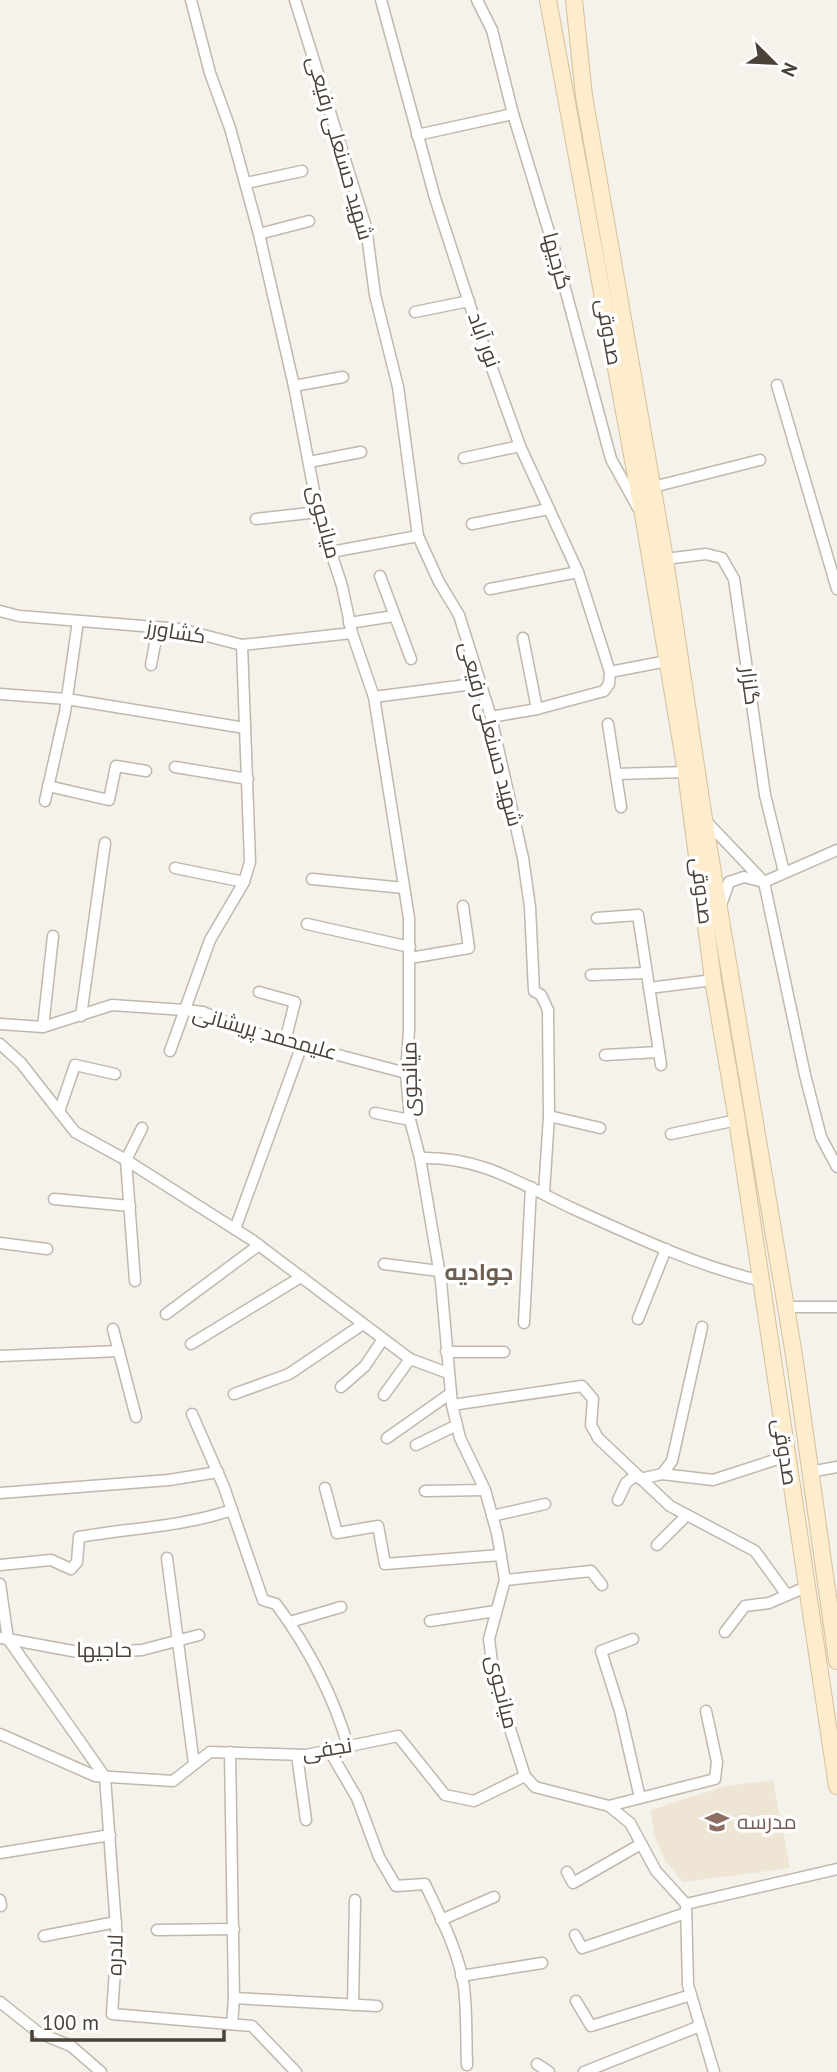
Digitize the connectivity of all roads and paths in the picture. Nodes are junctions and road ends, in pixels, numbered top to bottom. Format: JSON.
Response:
{"nodes":[{"id":1,"x":191,"y":0,"type":"edge"},
{"id":2,"x":295,"y":0,"type":"edge"},
{"id":3,"x":381,"y":0,"type":"edge"},
{"id":4,"x":477,"y":0,"type":"edge"},
{"id":5,"x":548,"y":0,"type":"edge"},
{"id":6,"x":574,"y":0,"type":"edge"},
{"id":7,"x":513,"y":114,"type":"junction"},
{"id":8,"x":417,"y":135,"type":"junction"},
{"id":9,"x":302,"y":171,"type":"dead end"},
{"id":10,"x":246,"y":183,"type":"junction"},
{"id":11,"x":309,"y":221,"type":"dead end"},
{"id":12,"x":260,"y":233,"type":"junction"},
{"id":13,"x":469,"y":301,"type":"junction"},
{"id":14,"x":415,"y":312,"type":"dead end"},
{"id":15,"x":343,"y":377,"type":"dead end"},
{"id":16,"x":777,"y":385,"type":"dead end"},
{"id":17,"x":294,"y":386,"type":"junction"},
{"id":18,"x":520,"y":446,"type":"junction"},
{"id":19,"x":361,"y":452,"type":"dead end"},
{"id":20,"x":464,"y":458,"type":"dead end"},
{"id":21,"x":760,"y":460,"type":"dead end"},
{"id":22,"x":309,"y":462,"type":"junction"},
{"id":23,"x":653,"y":487,"type":"junction"},
{"id":24,"x":549,"y":509,"type":"junction"},
{"id":25,"x":318,"y":512,"type":"junction"},
{"id":26,"x":256,"y":519,"type":"dead end"},
{"id":27,"x":644,"y":520,"type":"junction"},
{"id":28,"x":472,"y":524,"type":"dead end"},
{"id":29,"x":418,"y":536,"type":"junction"},
{"id":30,"x":331,"y":552,"type":"junction"},
{"id":31,"x":665,"y":559,"type":"junction"},
{"id":32,"x":578,"y":572,"type":"junction"},
{"id":33,"x":380,"y":576,"type":"dead end"},
{"id":34,"x":489,"y":589,"type":"dead end"},
{"id":35,"x":837,"y":589,"type":"edge"},
{"id":36,"x":0,"y":611,"type":"edge"},
{"id":37,"x":394,"y":616,"type":"junction"},
{"id":38,"x":78,"y":621,"type":"junction"},
{"id":39,"x":158,"y":628,"type":"junction"},
{"id":40,"x":350,"y":628,"type":"junction"},
{"id":41,"x":523,"y":638,"type":"dead end"},
{"id":42,"x":242,"y":645,"type":"junction"},
{"id":43,"x":411,"y":659,"type":"dead end"},
{"id":44,"x":667,"y":661,"type":"junction"},
{"id":45,"x":151,"y":665,"type":"dead end"},
{"id":46,"x":610,"y":672,"type":"junction"},
{"id":47,"x":481,"y":683,"type":"junction"},
{"id":48,"x":0,"y":694,"type":"edge"},
{"id":49,"x":374,"y":697,"type":"junction"},
{"id":50,"x":67,"y":699,"type":"junction"},
{"id":51,"x":537,"y":709,"type":"junction"},
{"id":52,"x":491,"y":717,"type":"junction"},
{"id":53,"x":608,"y":724,"type":"dead end"},
{"id":54,"x":245,"y":728,"type":"junction"},
{"id":55,"x":175,"y":767,"type":"dead end"},
{"id":56,"x":146,"y":771,"type":"dead end"},
{"id":57,"x":685,"y":772,"type":"junction"},
{"id":58,"x":616,"y":774,"type":"junction"},
{"id":59,"x":248,"y":779,"type":"junction"},
{"id":60,"x":48,"y":786,"type":"junction"},
{"id":61,"x":45,"y":801,"type":"dead end"},
{"id":62,"x":621,"y":807,"type":"dead end"},
{"id":63,"x":704,"y":819,"type":"junction"},
{"id":64,"x":105,"y":843,"type":"dead end"},
{"id":65,"x":837,"y":850,"type":"edge"},
{"id":66,"x":175,"y":868,"type":"dead end"},
{"id":67,"x":784,"y":872,"type":"junction"},
{"id":68,"x":312,"y":879,"type":"dead end"},
{"id":69,"x":244,"y":882,"type":"junction"},
{"id":70,"x":764,"y":882,"type":"junction"},
{"id":71,"x":404,"y":888,"type":"junction"},
{"id":72,"x":463,"y":906,"type":"dead end"},
{"id":73,"x":720,"y":913,"type":"junction"},
{"id":74,"x":597,"y":918,"type":"dead end"},
{"id":75,"x":307,"y":924,"type":"dead end"},
{"id":76,"x":53,"y":936,"type":"dead end"},
{"id":77,"x":410,"y":952,"type":"junction"},
{"id":78,"x":646,"y":973,"type":"junction"},
{"id":79,"x":591,"y":975,"type":"dead end"},
{"id":80,"x":713,"y":980,"type":"junction"},
{"id":81,"x":649,"y":988,"type":"junction"},
{"id":82,"x":259,"y":992,"type":"dead end"},
{"id":83,"x":184,"y":1010,"type":"junction"},
{"id":84,"x":81,"y":1016,"type":"junction"},
{"id":85,"x":0,"y":1024,"type":"edge"},
{"id":86,"x":43,"y":1027,"type":"junction"},
{"id":87,"x":285,"y":1041,"type":"junction"},
{"id":88,"x":0,"y":1044,"type":"edge"},
{"id":89,"x":302,"y":1045,"type":"junction"},
{"id":90,"x":170,"y":1051,"type":"dead end"},
{"id":91,"x":659,"y":1052,"type":"junction"},
{"id":92,"x":605,"y":1055,"type":"dead end"},
{"id":93,"x":660,"y":1065,"type":"dead end"},
{"id":94,"x":406,"y":1073,"type":"junction"},
{"id":95,"x":116,"y":1074,"type":"dead end"},
{"id":96,"x":59,"y":1112,"type":"junction"},
{"id":97,"x":375,"y":1113,"type":"dead end"},
{"id":98,"x":549,"y":1116,"type":"junction"},
{"id":99,"x":410,"y":1120,"type":"junction"},
{"id":100,"x":737,"y":1120,"type":"junction"},
{"id":101,"x":142,"y":1128,"type":"dead end"},
{"id":102,"x":600,"y":1128,"type":"dead end"},
{"id":103,"x":671,"y":1134,"type":"dead end"},
{"id":104,"x":420,"y":1158,"type":"junction"},
{"id":105,"x":127,"y":1160,"type":"junction"},
{"id":106,"x":837,"y":1167,"type":"edge"},
{"id":107,"x":531,"y":1187,"type":"junction"},
{"id":108,"x":544,"y":1193,"type":"junction"},
{"id":109,"x":54,"y":1199,"type":"dead end"},
{"id":110,"x":130,"y":1206,"type":"junction"},
{"id":111,"x":235,"y":1229,"type":"junction"},
{"id":112,"x":0,"y":1243,"type":"edge"},
{"id":113,"x":258,"y":1245,"type":"junction"},
{"id":114,"x":47,"y":1249,"type":"dead end"},
{"id":115,"x":667,"y":1249,"type":"junction"},
{"id":116,"x":384,"y":1264,"type":"dead end"},
{"id":117,"x":439,"y":1271,"type":"junction"},
{"id":118,"x":301,"y":1277,"type":"junction"},
{"id":119,"x":135,"y":1281,"type":"dead end"},
{"id":120,"x":762,"y":1281,"type":"junction"},
{"id":121,"x":782,"y":1281,"type":"junction"},
{"id":122,"x":766,"y":1306,"type":"junction"},
{"id":123,"x":786,"y":1307,"type":"junction"},
{"id":124,"x":837,"y":1307,"type":"edge"},
{"id":125,"x":166,"y":1314,"type":"dead end"},
{"id":126,"x":638,"y":1319,"type":"dead end"},
{"id":127,"x":524,"y":1322,"type":"dead end"},
{"id":128,"x":363,"y":1324,"type":"junction"},
{"id":129,"x":702,"y":1327,"type":"dead end"},
{"id":130,"x":113,"y":1329,"type":"dead end"},
{"id":131,"x":383,"y":1339,"type":"junction"},
{"id":132,"x":191,"y":1344,"type":"dead end"},
{"id":133,"x":119,"y":1351,"type":"junction"},
{"id":134,"x":446,"y":1352,"type":"junction"},
{"id":135,"x":504,"y":1352,"type":"dead end"},
{"id":136,"x":0,"y":1356,"type":"edge"},
{"id":137,"x":410,"y":1359,"type":"junction"},
{"id":138,"x":448,"y":1373,"type":"junction"},
{"id":139,"x":341,"y":1387,"type":"dead end"},
{"id":140,"x":234,"y":1394,"type":"dead end"},
{"id":141,"x":384,"y":1395,"type":"dead end"},
{"id":142,"x":452,"y":1399,"type":"junction"},
{"id":143,"x":192,"y":1414,"type":"dead end"},
{"id":144,"x":136,"y":1417,"type":"dead end"},
{"id":145,"x":457,"y":1425,"type":"junction"},
{"id":146,"x":387,"y":1438,"type":"dead end"},
{"id":147,"x":416,"y":1445,"type":"dead end"},
{"id":148,"x":787,"y":1456,"type":"junction"},
{"id":149,"x":837,"y":1467,"type":"edge"},
{"id":150,"x":218,"y":1472,"type":"junction"},
{"id":151,"x":810,"y":1472,"type":"junction"},
{"id":152,"x":662,"y":1474,"type":"junction"},
{"id":153,"x":638,"y":1477,"type":"junction"},
{"id":154,"x":325,"y":1488,"type":"dead end"},
{"id":155,"x":485,"y":1490,"type":"junction"},
{"id":156,"x":425,"y":1491,"type":"dead end"},
{"id":157,"x":0,"y":1493,"type":"edge"},
{"id":158,"x":618,"y":1500,"type":"dead end"},
{"id":159,"x":545,"y":1504,"type":"dead end"},
{"id":160,"x":232,"y":1510,"type":"junction"},
{"id":161,"x":687,"y":1515,"type":"junction"},
{"id":162,"x":492,"y":1516,"type":"junction"},
{"id":163,"x":657,"y":1545,"type":"dead end"},
{"id":164,"x":501,"y":1555,"type":"junction"},
{"id":165,"x":167,"y":1558,"type":"dead end"},
{"id":166,"x":0,"y":1565,"type":"edge"},
{"id":167,"x":505,"y":1580,"type":"junction"},
{"id":168,"x":0,"y":1584,"type":"edge"},
{"id":169,"x":602,"y":1585,"type":"dead end"},
{"id":170,"x":806,"y":1587,"type":"junction"},
{"id":171,"x":787,"y":1595,"type":"junction"},
{"id":172,"x":341,"y":1607,"type":"dead end"},
{"id":173,"x":496,"y":1611,"type":"junction"},
{"id":174,"x":430,"y":1621,"type":"dead end"},
{"id":175,"x":290,"y":1622,"type":"junction"},
{"id":176,"x":724,"y":1632,"type":"dead end"},
{"id":177,"x":199,"y":1635,"type":"dead end"},
{"id":178,"x":4,"y":1639,"type":"edge"},
{"id":179,"x":633,"y":1639,"type":"dead end"},
{"id":180,"x":176,"y":1642,"type":"junction"},
{"id":181,"x":837,"y":1661,"type":"edge"},
{"id":182,"x":706,"y":1711,"type":"dead end"},
{"id":183,"x":0,"y":1734,"type":"edge"},
{"id":184,"x":348,"y":1746,"type":"junction"},
{"id":185,"x":329,"y":1750,"type":"junction"},
{"id":186,"x":230,"y":1752,"type":"junction"},
{"id":187,"x":297,"y":1755,"type":"junction"},
{"id":188,"x":194,"y":1764,"type":"junction"},
{"id":189,"x":525,"y":1776,"type":"junction"},
{"id":190,"x":105,"y":1777,"type":"junction"},
{"id":191,"x":837,"y":1786,"type":"edge"},
{"id":192,"x":640,"y":1798,"type":"junction"},
{"id":193,"x":609,"y":1806,"type":"junction"},
{"id":194,"x":306,"y":1820,"type":"dead end"},
{"id":195,"x":110,"y":1835,"type":"junction"},
{"id":196,"x":640,"y":1844,"type":"junction"},
{"id":197,"x":0,"y":1853,"type":"edge"},
{"id":198,"x":837,"y":1869,"type":"edge"},
{"id":199,"x":567,"y":1872,"type":"dead end"},
{"id":200,"x":494,"y":1897,"type":"dead end"},
{"id":201,"x":0,"y":1900,"type":"edge"},
{"id":202,"x":355,"y":1900,"type":"dead end"},
{"id":203,"x":1,"y":1906,"type":"edge"},
{"id":204,"x":686,"y":1908,"type":"junction"},
{"id":205,"x":441,"y":1920,"type":"junction"},
{"id":206,"x":116,"y":1922,"type":"junction"},
{"id":207,"x":234,"y":1928,"type":"junction"},
{"id":208,"x":157,"y":1930,"type":"dead end"},
{"id":209,"x":575,"y":1935,"type":"dead end"},
{"id":210,"x":44,"y":1936,"type":"dead end"},
{"id":211,"x":542,"y":1964,"type":"dead end"},
{"id":212,"x":461,"y":1976,"type":"junction"},
{"id":213,"x":691,"y":1995,"type":"junction"},
{"id":214,"x":234,"y":1998,"type":"junction"},
{"id":215,"x":576,"y":2001,"type":"dead end"},
{"id":216,"x":0,"y":2002,"type":"edge"},
{"id":217,"x":353,"y":2005,"type":"junction"},
{"id":218,"x":377,"y":2006,"type":"dead end"},
{"id":219,"x":232,"y":2024,"type":"junction"},
{"id":220,"x":700,"y":2026,"type":"junction"},
{"id":221,"x":537,"y":2064,"type":"dead end"},
{"id":222,"x":467,"y":2065,"type":"dead end"},
{"id":223,"x":102,"y":2072,"type":"edge"},
{"id":224,"x":296,"y":2072,"type":"edge"},
{"id":225,"x":550,"y":2072,"type":"edge"},
{"id":226,"x":584,"y":2072,"type":"edge"},
{"id":227,"x":714,"y":2072,"type":"edge"}],
"edges":[{"from":1,"to":10,"type":"street","name":"میانجوی"},
{"from":2,"to":29,"type":"street","name":"شهید حسنعلی رفیعی"},
{"from":3,"to":8,"type":"street","name":"نور آباد"},
{"from":4,"to":7,"type":"street","name":"گرجیها"},
{"from":5,"to":27,"type":"main road","name":"صدوقی"},
{"from":6,"to":23,"type":"main road","name":"صدوقی"},
{"from":7,"to":8,"type":"street"},
{"from":7,"to":27,"type":"street","name":"گرجیها"},
{"from":8,"to":13,"type":"street","name":"نور آباد"},
{"from":9,"to":10,"type":"street"},
{"from":10,"to":12,"type":"street","name":"میانجوی"},
{"from":11,"to":12,"type":"street"},
{"from":12,"to":17,"type":"street","name":"میانجوی"},
{"from":13,"to":14,"type":"street"},
{"from":13,"to":18,"type":"street","name":"نور آباد"},
{"from":15,"to":17,"type":"street"},
{"from":16,"to":35,"type":"street"},
{"from":17,"to":22,"type":"street","name":"میانجوی"},
{"from":18,"to":20,"type":"street"},
{"from":18,"to":24,"type":"street","name":"نور آباد"},
{"from":19,"to":22,"type":"street"},
{"from":21,"to":23,"type":"street"},
{"from":22,"to":25,"type":"street","name":"میانجوی"},
{"from":23,"to":31,"type":"main road","name":"صدوقی"},
{"from":24,"to":28,"type":"street"},
{"from":24,"to":32,"type":"street","name":"نور آباد"},
{"from":25,"to":26,"type":"street"},
{"from":25,"to":30,"type":"street","name":"میانجوی"},
{"from":27,"to":44,"type":"main road","name":"صدوقی"},
{"from":29,"to":30,"type":"street"},
{"from":29,"to":47,"type":"street","name":"شهید حسنعلی رفیعی"},
{"from":30,"to":40,"type":"street","name":"میانجوی"},
{"from":31,"to":63,"type":"main road","name":"صدوقی"},
{"from":31,"to":67,"type":"street","name":"گلزار"},
{"from":32,"to":34,"type":"street"},
{"from":32,"to":46,"type":"street","name":"نور آباد"},
{"from":33,"to":37,"type":"street"},
{"from":36,"to":38,"type":"street","name":"کشاورز"},
{"from":37,"to":40,"type":"street","name":"کشاورز"},
{"from":37,"to":43,"type":"street"},
{"from":38,"to":39,"type":"street","name":"کشاورز"},
{"from":38,"to":50,"type":"street"},
{"from":39,"to":42,"type":"street","name":"کشاورز"},
{"from":39,"to":45,"type":"street"},
{"from":40,"to":42,"type":"street","name":"کشاورز"},
{"from":40,"to":49,"type":"street","name":"میانجوی"},
{"from":41,"to":51,"type":"street"},
{"from":42,"to":54,"type":"street"},
{"from":44,"to":46,"type":"street"},
{"from":44,"to":57,"type":"main road","name":"صدوقی"},
{"from":46,"to":51,"type":"street"},
{"from":47,"to":49,"type":"street"},
{"from":47,"to":52,"type":"street","name":"شهید حسنعلی رفیعی"},
{"from":48,"to":50,"type":"street"},
{"from":49,"to":71,"type":"street","name":"میانجوی"},
{"from":50,"to":54,"type":"street"},
{"from":50,"to":60,"type":"street"},
{"from":51,"to":52,"type":"street"},
{"from":52,"to":98,"type":"street","name":"شهید حسنعلی رفیعی"},
{"from":53,"to":58,"type":"street"},
{"from":54,"to":59,"type":"street"},
{"from":55,"to":59,"type":"street"},
{"from":56,"to":60,"type":"street"},
{"from":57,"to":58,"type":"street"},
{"from":57,"to":80,"type":"main road","name":"صدوقی"},
{"from":58,"to":62,"type":"street"},
{"from":59,"to":69,"type":"street"},
{"from":60,"to":61,"type":"street"},
{"from":63,"to":70,"type":"street"},
{"from":63,"to":73,"type":"main road","name":"صدوقی"},
{"from":64,"to":84,"type":"street"},
{"from":65,"to":67,"type":"street"},
{"from":66,"to":69,"type":"street"},
{"from":67,"to":70,"type":"street"},
{"from":68,"to":71,"type":"street"},
{"from":69,"to":83,"type":"street"},
{"from":70,"to":73,"type":"street"},
{"from":70,"to":106,"type":"street"},
{"from":71,"to":77,"type":"street","name":"میانجوی"},
{"from":72,"to":77,"type":"street"},
{"from":73,"to":121,"type":"main road","name":"صدوقی"},
{"from":74,"to":78,"type":"street"},
{"from":75,"to":77,"type":"street"},
{"from":76,"to":86,"type":"street"},
{"from":77,"to":94,"type":"street","name":"میانجوی"},
{"from":78,"to":79,"type":"street"},
{"from":78,"to":81,"type":"street"},
{"from":80,"to":81,"type":"street"},
{"from":80,"to":100,"type":"main road","name":"صدوقی"},
{"from":81,"to":91,"type":"street"},
{"from":82,"to":87,"type":"street"},
{"from":83,"to":84,"type":"street","name":"علیمحمد پریشانی"},
{"from":83,"to":87,"type":"street","name":"علیمحمد پریشانی"},
{"from":83,"to":90,"type":"street"},
{"from":84,"to":86,"type":"street","name":"علیمحمد پریشانی"},
{"from":85,"to":86,"type":"street","name":"علیمحمد پریشانی"},
{"from":87,"to":89,"type":"street","name":"علیمحمد پریشانی"},
{"from":88,"to":96,"type":"street"},
{"from":89,"to":94,"type":"street","name":"علیمحمد پریشانی"},
{"from":89,"to":111,"type":"street"},
{"from":91,"to":92,"type":"street"},
{"from":91,"to":93,"type":"street"},
{"from":94,"to":99,"type":"street","name":"میانجوی"},
{"from":95,"to":96,"type":"street"},
{"from":96,"to":105,"type":"street"},
{"from":97,"to":99,"type":"street"},
{"from":98,"to":102,"type":"street"},
{"from":98,"to":108,"type":"street","name":"شهید حسنعلی رفیعی"},
{"from":99,"to":104,"type":"street","name":"میانجوی"},
{"from":100,"to":103,"type":"street"},
{"from":100,"to":120,"type":"main road","name":"صدوقی"},
{"from":101,"to":105,"type":"street"},
{"from":104,"to":107,"type":"street"},
{"from":104,"to":117,"type":"street","name":"میانجوی"},
{"from":105,"to":110,"type":"street"},
{"from":105,"to":111,"type":"street"},
{"from":107,"to":108,"type":"street"},
{"from":107,"to":127,"type":"street"},
{"from":108,"to":115,"type":"street"},
{"from":109,"to":110,"type":"street"},
{"from":110,"to":119,"type":"street"},
{"from":111,"to":113,"type":"street"},
{"from":112,"to":114,"type":"street"},
{"from":113,"to":118,"type":"street"},
{"from":113,"to":125,"type":"street"},
{"from":115,"to":120,"type":"street"},
{"from":115,"to":126,"type":"street"},
{"from":116,"to":117,"type":"street"},
{"from":117,"to":134,"type":"street","name":"میانجوی"},
{"from":118,"to":128,"type":"street"},
{"from":118,"to":132,"type":"street"},
{"from":120,"to":121,"type":"main road"},
{"from":120,"to":122,"type":"main road","name":"صدوقی"},
{"from":121,"to":123,"type":"main road","name":"صدوقی"},
{"from":122,"to":123,"type":"main road"},
{"from":122,"to":148,"type":"main road","name":"صدوقی"},
{"from":123,"to":124,"type":"street"},
{"from":123,"to":151,"type":"main road","name":"صدوقی"},
{"from":128,"to":131,"type":"street"},
{"from":128,"to":140,"type":"street"},
{"from":129,"to":152,"type":"street"},
{"from":130,"to":133,"type":"street"},
{"from":131,"to":137,"type":"street"},
{"from":131,"to":139,"type":"street"},
{"from":133,"to":136,"type":"street"},
{"from":133,"to":144,"type":"street"},
{"from":134,"to":135,"type":"street"},
{"from":134,"to":138,"type":"street","name":"میانجوی"},
{"from":137,"to":138,"type":"street"},
{"from":137,"to":141,"type":"street"},
{"from":138,"to":142,"type":"street","name":"میانجوی"},
{"from":142,"to":145,"type":"street","name":"میانجوی"},
{"from":142,"to":146,"type":"street"},
{"from":142,"to":153,"type":"street"},
{"from":143,"to":150,"type":"street"},
{"from":145,"to":147,"type":"street"},
{"from":145,"to":155,"type":"street","name":"میانجوی"},
{"from":148,"to":152,"type":"street"},
{"from":148,"to":170,"type":"main road","name":"صدوقی"},
{"from":149,"to":151,"type":"street"},
{"from":150,"to":157,"type":"street"},
{"from":150,"to":160,"type":"street"},
{"from":151,"to":181,"type":"main road","name":"صدوقی"},
{"from":152,"to":153,"type":"street"},
{"from":153,"to":158,"type":"street"},
{"from":153,"to":161,"type":"street"},
{"from":154,"to":164,"type":"street"},
{"from":155,"to":156,"type":"street"},
{"from":155,"to":162,"type":"street","name":"میانجوی"},
{"from":159,"to":162,"type":"street"},
{"from":160,"to":166,"type":"street"},
{"from":160,"to":175,"type":"street"},
{"from":161,"to":163,"type":"street"},
{"from":161,"to":171,"type":"street"},
{"from":162,"to":164,"type":"street","name":"میانجوی"},
{"from":164,"to":167,"type":"street","name":"میانجوی"},
{"from":165,"to":180,"type":"street"},
{"from":167,"to":169,"type":"street"},
{"from":167,"to":173,"type":"street","name":"میانجوی"},
{"from":168,"to":178,"type":"street"},
{"from":170,"to":171,"type":"street"},
{"from":170,"to":191,"type":"main road","name":"صدوقی"},
{"from":171,"to":176,"type":"street"},
{"from":172,"to":175,"type":"street"},
{"from":173,"to":174,"type":"street"},
{"from":173,"to":189,"type":"street","name":"میانجوی"},
{"from":175,"to":184,"type":"street"},
{"from":177,"to":180,"type":"street","name":"حاجیها"},
{"from":178,"to":180,"type":"street","name":"حاجیها"},
{"from":178,"to":190,"type":"street"},
{"from":179,"to":192,"type":"street"},
{"from":180,"to":188,"type":"street"},
{"from":182,"to":192,"type":"street"},
{"from":183,"to":190,"type":"street","name":"نجفی"},
{"from":184,"to":185,"type":"street","name":"نجفی"},
{"from":184,"to":189,"type":"street","name":"نجفی"},
{"from":185,"to":187,"type":"street","name":"نجفی"},
{"from":185,"to":205,"type":"street"},
{"from":186,"to":187,"type":"street","name":"نجفی"},
{"from":186,"to":188,"type":"street","name":"نجفی"},
{"from":186,"to":207,"type":"street"},
{"from":187,"to":194,"type":"street"},
{"from":188,"to":190,"type":"street","name":"نجفی"},
{"from":189,"to":193,"type":"street"},
{"from":190,"to":195,"type":"street","name":"لادره"},
{"from":192,"to":193,"type":"street"},
{"from":193,"to":196,"type":"street"},
{"from":195,"to":197,"type":"street"},
{"from":195,"to":206,"type":"street","name":"لادره"},
{"from":196,"to":199,"type":"street"},
{"from":196,"to":204,"type":"street"},
{"from":198,"to":204,"type":"street"},
{"from":200,"to":205,"type":"street"},
{"from":201,"to":203,"type":"street"},
{"from":202,"to":217,"type":"street"},
{"from":204,"to":209,"type":"street"},
{"from":204,"to":213,"type":"street"},
{"from":205,"to":212,"type":"street"},
{"from":206,"to":210,"type":"street"},
{"from":206,"to":219,"type":"street","name":"لادره"},
{"from":207,"to":208,"type":"street"},
{"from":207,"to":214,"type":"street"},
{"from":211,"to":212,"type":"street"},
{"from":212,"to":222,"type":"street"},
{"from":213,"to":215,"type":"street"},
{"from":213,"to":220,"type":"street"},
{"from":214,"to":217,"type":"street"},
{"from":214,"to":219,"type":"street"},
{"from":216,"to":223,"type":"street"},
{"from":217,"to":218,"type":"street"},
{"from":219,"to":224,"type":"street","name":"لادره"},
{"from":220,"to":226,"type":"street"},
{"from":220,"to":227,"type":"street"},
{"from":221,"to":225,"type":"street"}]}
